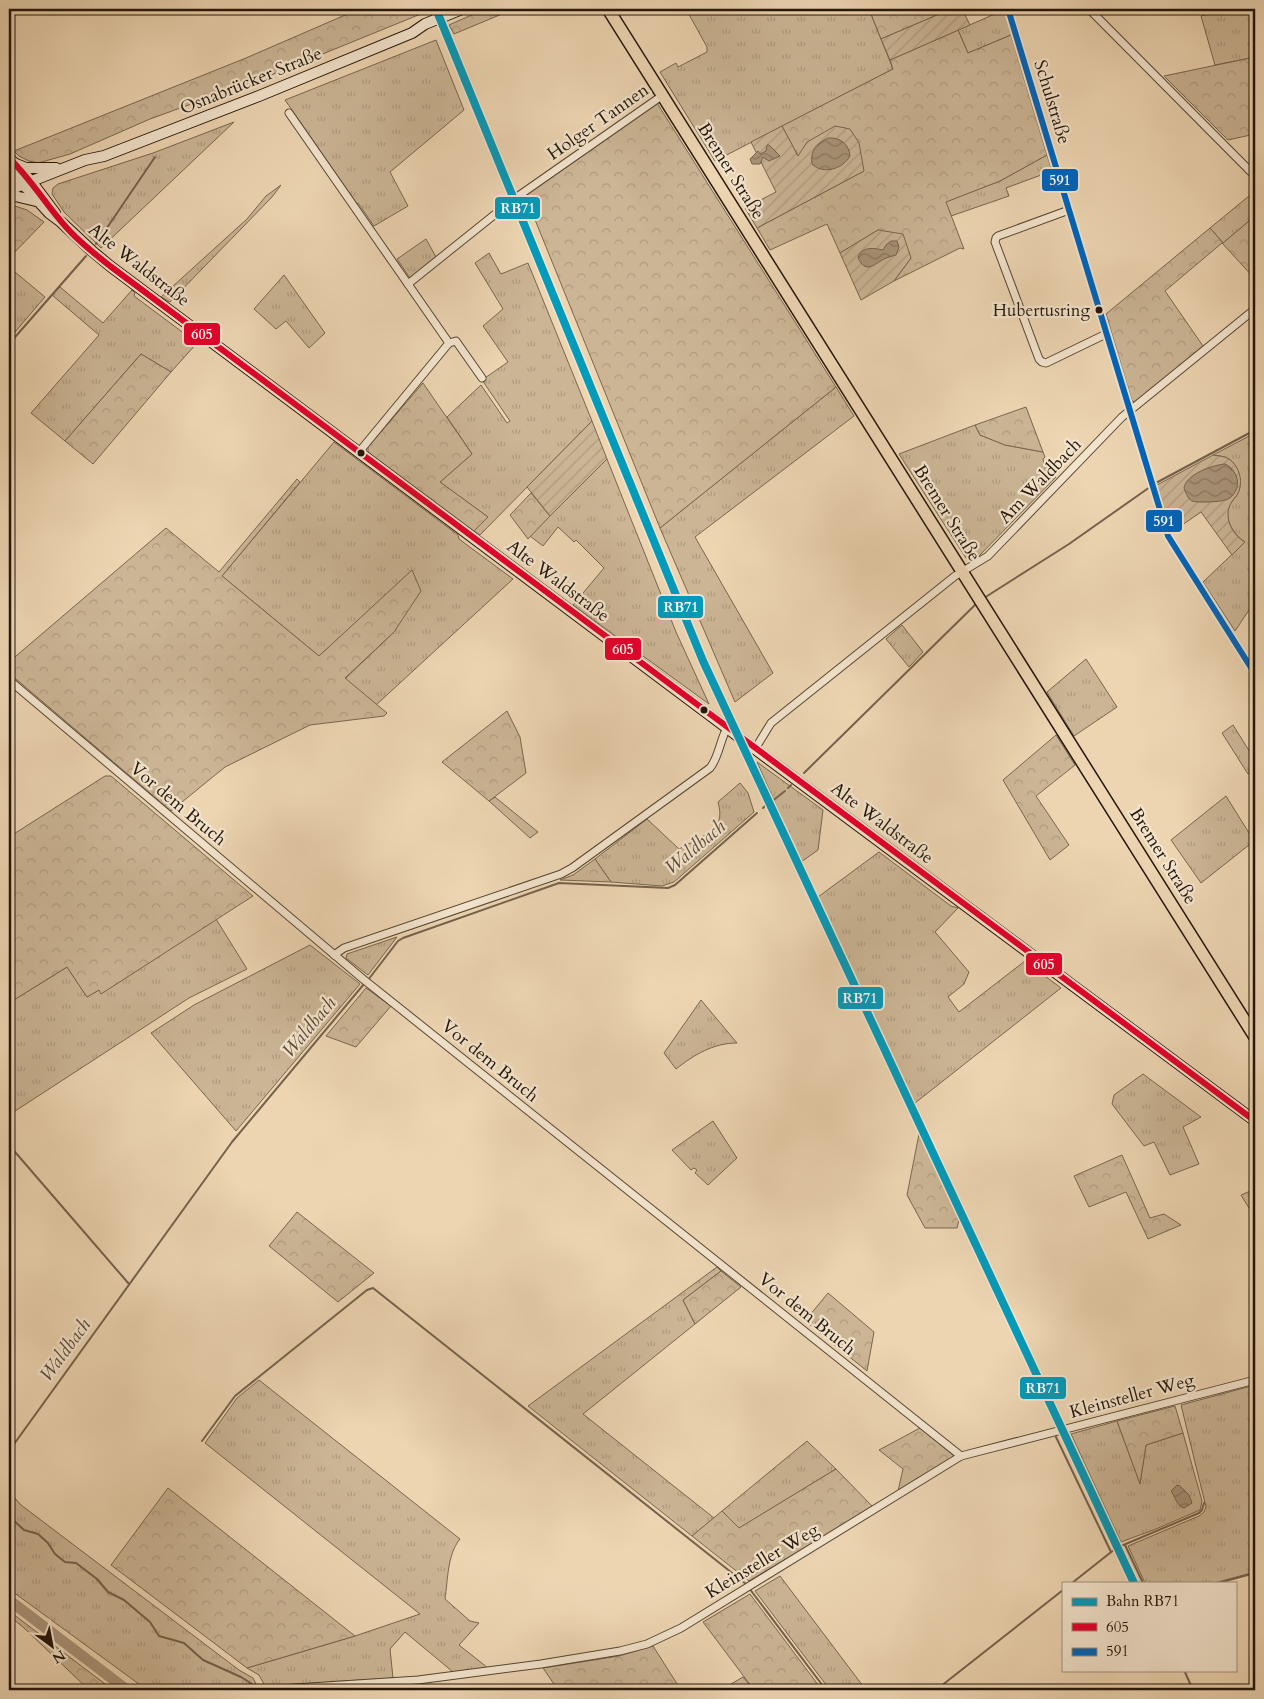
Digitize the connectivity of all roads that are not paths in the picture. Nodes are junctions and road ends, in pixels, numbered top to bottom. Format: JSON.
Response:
{"nodes":[{"id":1,"x":608,"y":9,"type":"edge"},
{"id":2,"x":1008,"y":9,"type":"edge"},
{"id":3,"x":1089,"y":9,"type":"edge"},
{"id":4,"x":458,"y":10,"type":"edge"},
{"id":5,"x":663,"y":95,"type":"junction"},
{"id":6,"x":290,"y":113,"type":"dead end"},
{"id":7,"x":10,"y":165,"type":"edge"},
{"id":8,"x":67,"y":167,"type":"junction"},
{"id":9,"x":51,"y":174,"type":"junction"},
{"id":10,"x":1255,"y":176,"type":"edge"},
{"id":11,"x":27,"y":183,"type":"junction"},
{"id":12,"x":9,"y":184,"type":"edge"},
{"id":13,"x":9,"y":190,"type":"edge"},
{"id":14,"x":9,"y":197,"type":"edge"},
{"id":15,"x":40,"y":200,"type":"junction"},
{"id":16,"x":1069,"y":210,"type":"junction"},
{"id":17,"x":408,"y":284,"type":"junction"},
{"id":18,"x":1255,"y":309,"type":"edge"},
{"id":19,"x":1106,"y":334,"type":"junction"},
{"id":20,"x":449,"y":343,"type":"junction"},
{"id":21,"x":482,"y":378,"type":"dead end"},
{"id":22,"x":1130,"y":411,"type":"junction"},
{"id":23,"x":359,"y":452,"type":"junction"},
{"id":24,"x":963,"y":572,"type":"junction"},
{"id":25,"x":1255,"y":674,"type":"edge"},
{"id":26,"x":9,"y":680,"type":"edge"},
{"id":27,"x":727,"y":728,"type":"junction"},
{"id":28,"x":755,"y":749,"type":"junction"},
{"id":29,"x":334,"y":955,"type":"junction"},
{"id":30,"x":1255,"y":1037,"type":"edge"},
{"id":31,"x":1255,"y":1121,"type":"edge"},
{"id":32,"x":1255,"y":1380,"type":"edge"},
{"id":33,"x":961,"y":1456,"type":"junction"},
{"id":34,"x":264,"y":1690,"type":"edge"}],
"edges":[{"from":1,"to":5,"type":"main road","name":"Bremer Straße"},
{"from":2,"to":16,"type":"street","name":"Schulstraße"},
{"from":3,"to":10,"type":"street"},
{"from":4,"to":8,"type":"street","name":"Osnabrücker Straße"},
{"from":5,"to":17,"type":"street","name":"Holger Tannen"},
{"from":5,"to":24,"type":"main road","name":"Bremer Straße"},
{"from":6,"to":17,"type":"street"},
{"from":7,"to":8,"type":"street"},
{"from":7,"to":11,"type":"street","name":"Alte Waldstraße"},
{"from":7,"to":12,"type":"street"},
{"from":8,"to":9,"type":"street","name":"Osnabrücker Straße"},
{"from":9,"to":11,"type":"street","name":"Osnabrücker Straße"},
{"from":9,"to":15,"type":"street"},
{"from":11,"to":13,"type":"street","name":"Osnabrücker Straße"},
{"from":11,"to":15,"type":"street","name":"Alte Waldstraße"},
{"from":14,"to":15,"type":"street"},
{"from":15,"to":23,"type":"street","name":"Alte Waldstraße"},
{"from":16,"to":19,"type":"street","name":"Schulstraße"},
{"from":16,"to":19,"type":"street"},
{"from":17,"to":20,"type":"street"},
{"from":18,"to":22,"type":"street","name":"Am Waldbach"},
{"from":19,"to":22,"type":"street","name":"Schulstraße"},
{"from":20,"to":21,"type":"street"},
{"from":20,"to":23,"type":"street"},
{"from":22,"to":24,"type":"street","name":"Am Waldbach"},
{"from":22,"to":25,"type":"street","name":"Schulstraße"},
{"from":23,"to":27,"type":"street","name":"Alte Waldstraße"},
{"from":24,"to":28,"type":"street","name":"Am Waldbach"},
{"from":24,"to":30,"type":"main road","name":"Bremer Straße"},
{"from":26,"to":29,"type":"street","name":"Vor dem Bruch"},
{"from":27,"to":28,"type":"street","name":"Alte Waldstraße"},
{"from":27,"to":29,"type":"street"},
{"from":28,"to":31,"type":"street","name":"Alte Waldstraße"},
{"from":29,"to":33,"type":"street","name":"Vor dem Bruch"},
{"from":32,"to":33,"type":"street","name":"Kleinsteller Weg"},
{"from":33,"to":34,"type":"street","name":"Kleinsteller Weg"}]}
